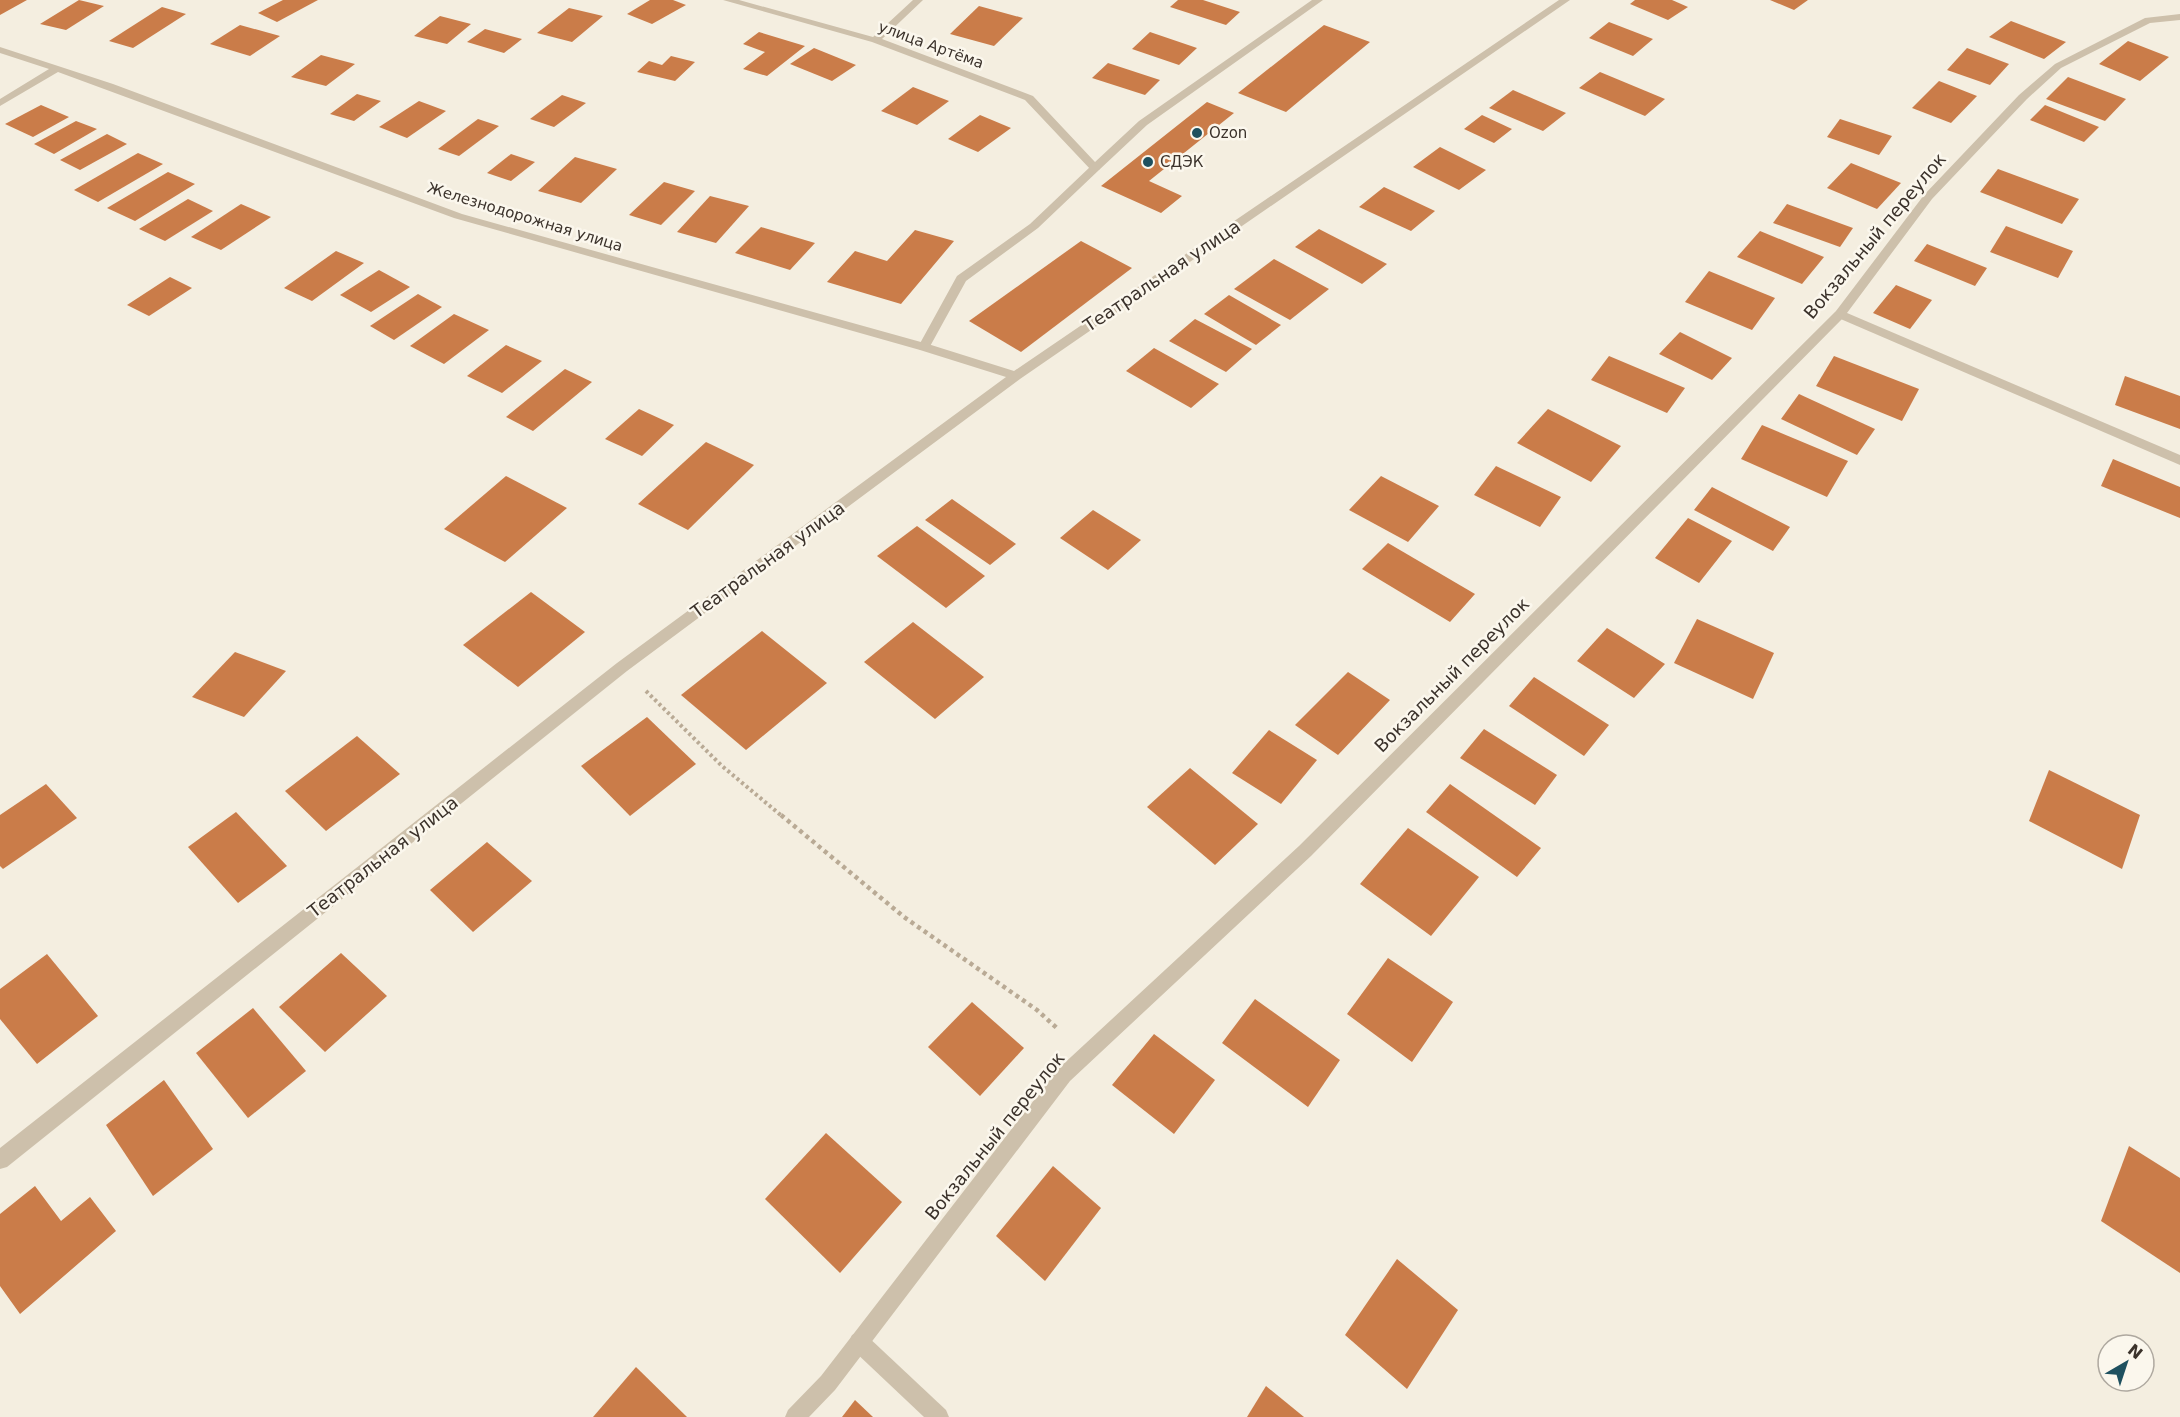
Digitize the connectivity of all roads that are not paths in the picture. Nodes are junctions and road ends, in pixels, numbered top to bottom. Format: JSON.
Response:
{"nodes":[{"id":1,"x":728,"y":0,"type":"edge"},
{"id":2,"x":918,"y":0,"type":"edge"},
{"id":3,"x":1318,"y":0,"type":"edge"},
{"id":4,"x":1565,"y":0,"type":"edge"},
{"id":5,"x":2178,"y":18,"type":"edge"},
{"id":6,"x":875,"y":40,"type":"junction"},
{"id":7,"x":0,"y":50,"type":"edge"},
{"id":8,"x":55,"y":70,"type":"junction"},
{"id":9,"x":0,"y":103,"type":"edge"},
{"id":10,"x":1095,"y":168,"type":"junction"},
{"id":11,"x":1840,"y":314,"type":"junction"},
{"id":12,"x":924,"y":346,"type":"junction"},
{"id":13,"x":1016,"y":376,"type":"junction"},
{"id":14,"x":2180,"y":460,"type":"edge"},
{"id":15,"x":1,"y":1158,"type":"edge"},
{"id":16,"x":859,"y":1342,"type":"junction"},
{"id":17,"x":795,"y":1417,"type":"edge"},
{"id":18,"x":939,"y":1417,"type":"edge"}],
"edges":[{"from":1,"to":6,"type":"street","name":"улица Артёма"},
{"from":2,"to":6,"type":"street"},
{"from":3,"to":10,"type":"street"},
{"from":4,"to":13,"type":"street","name":"Театральная улица"},
{"from":5,"to":11,"type":"street","name":"Вокзальный переулок"},
{"from":6,"to":10,"type":"street","name":"улица Артёма"},
{"from":7,"to":8,"type":"street","name":"Железнодорожная улица"},
{"from":8,"to":9,"type":"street"},
{"from":8,"to":12,"type":"street","name":"Железнодорожная улица"},
{"from":10,"to":12,"type":"street"},
{"from":11,"to":14,"type":"street"},
{"from":11,"to":16,"type":"street","name":"Вокзальный переулок"},
{"from":12,"to":13,"type":"street","name":"Железнодорожная улица"},
{"from":13,"to":15,"type":"street","name":"Театральная улица"},
{"from":16,"to":17,"type":"street","name":"Вокзальный переулок"},
{"from":16,"to":18,"type":"street"}]}
